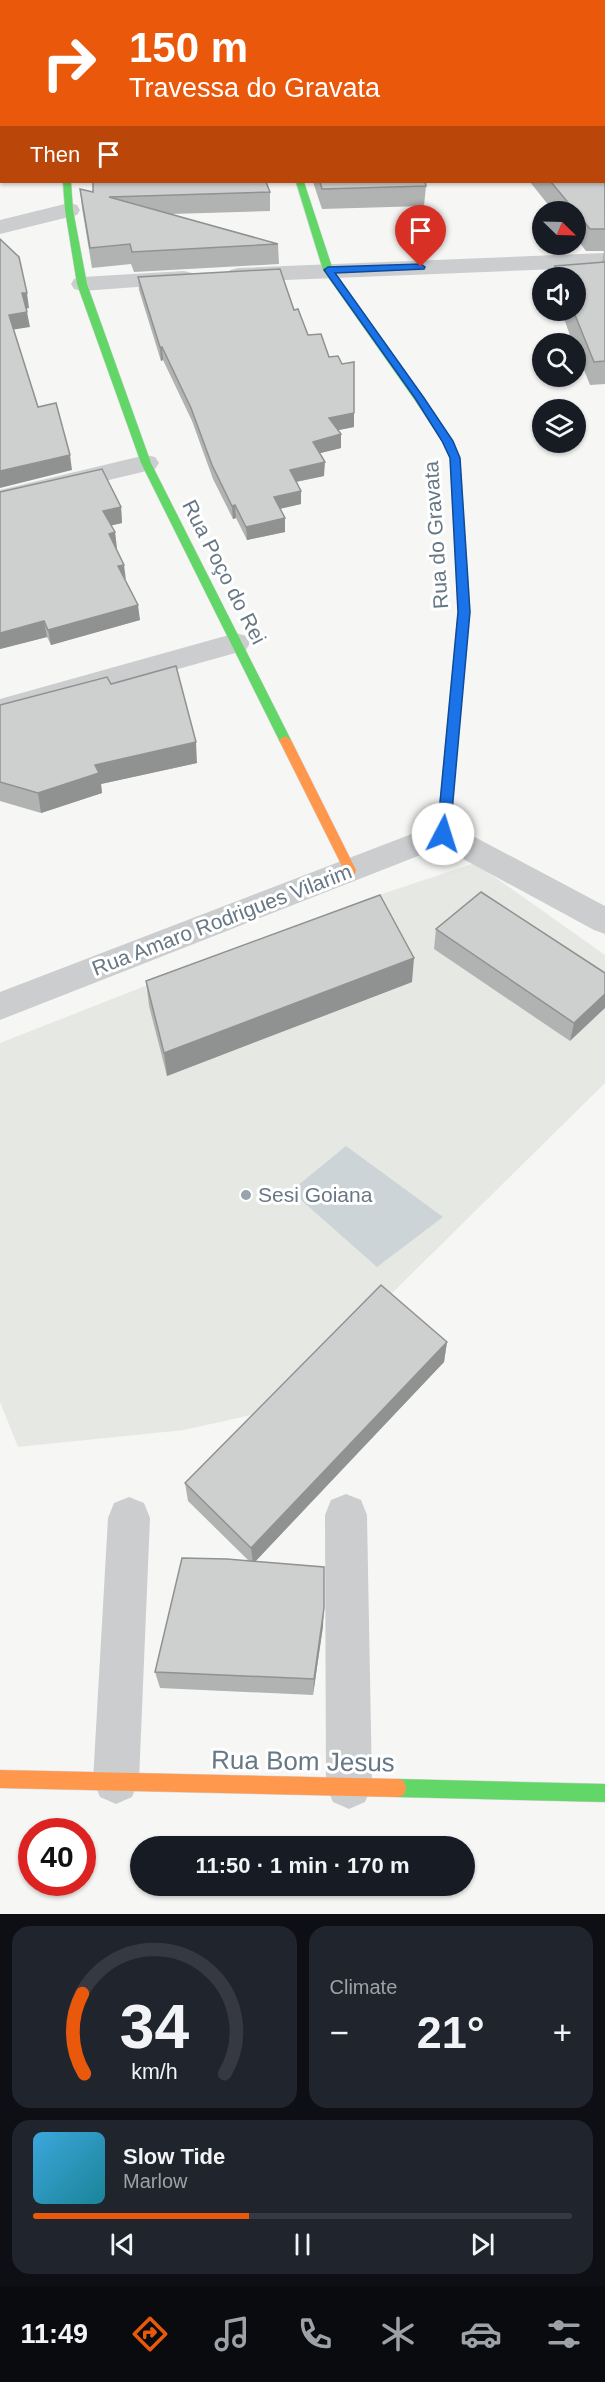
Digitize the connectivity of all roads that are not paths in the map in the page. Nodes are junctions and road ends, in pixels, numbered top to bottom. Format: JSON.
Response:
{"nodes":[{"id":1,"x":67,"y":183,"type":"edge"},
{"id":2,"x":300,"y":183,"type":"edge"},
{"id":3,"x":69,"y":210,"type":"junction"},
{"id":4,"x":0,"y":227,"type":"edge"},
{"id":5,"x":605,"y":260,"type":"edge"},
{"id":6,"x":328,"y":270,"type":"junction"},
{"id":7,"x":82,"y":284,"type":"junction"},
{"id":8,"x":146,"y":464,"type":"junction"},
{"id":9,"x":0,"y":498,"type":"edge"},
{"id":10,"x":236,"y":643,"type":"junction"},
{"id":11,"x":0,"y":709,"type":"edge"},
{"id":12,"x":443,"y":834,"type":"junction"},
{"id":13,"x":350,"y":870,"type":"junction"},
{"id":14,"x":605,"y":921,"type":"edge"},
{"id":15,"x":0,"y":1006,"type":"edge"},
{"id":16,"x":346,"y":1515,"type":"dead end"},
{"id":17,"x":129,"y":1518,"type":"dead end"},
{"id":18,"x":0,"y":1779,"type":"edge"},
{"id":19,"x":116,"y":1781,"type":"junction"},
{"id":20,"x":349,"y":1786,"type":"junction"},
{"id":21,"x":605,"y":1793,"type":"edge"}],
"edges":[{"from":1,"to":3,"type":"street","name":"Rua Poço do Rei"},
{"from":2,"to":6,"type":"street","name":"Rua do Gravata"},
{"from":3,"to":4,"type":"street"},
{"from":3,"to":7,"type":"street","name":"Rua Poço do Rei"},
{"from":5,"to":6,"type":"street"},
{"from":6,"to":7,"type":"street"},
{"from":6,"to":12,"type":"street","name":"Rua do Gravata"},
{"from":7,"to":8,"type":"street","name":"Rua Poço do Rei"},
{"from":8,"to":9,"type":"street"},
{"from":8,"to":10,"type":"street","name":"Rua Poço do Rei"},
{"from":10,"to":11,"type":"street"},
{"from":10,"to":13,"type":"street","name":"Rua Poço do Rei"},
{"from":12,"to":13,"type":"street","name":"Rua Amaro Rodrigues Vilarim"},
{"from":12,"to":14,"type":"street"},
{"from":13,"to":15,"type":"street","name":"Rua Amaro Rodrigues Vilarim"},
{"from":16,"to":20,"type":"street"},
{"from":17,"to":19,"type":"street"},
{"from":18,"to":19,"type":"street","name":"Rua Bom Jesus"},
{"from":19,"to":20,"type":"street","name":"Rua Bom Jesus"},
{"from":20,"to":21,"type":"street","name":"Rua Bom Jesus"}]}
